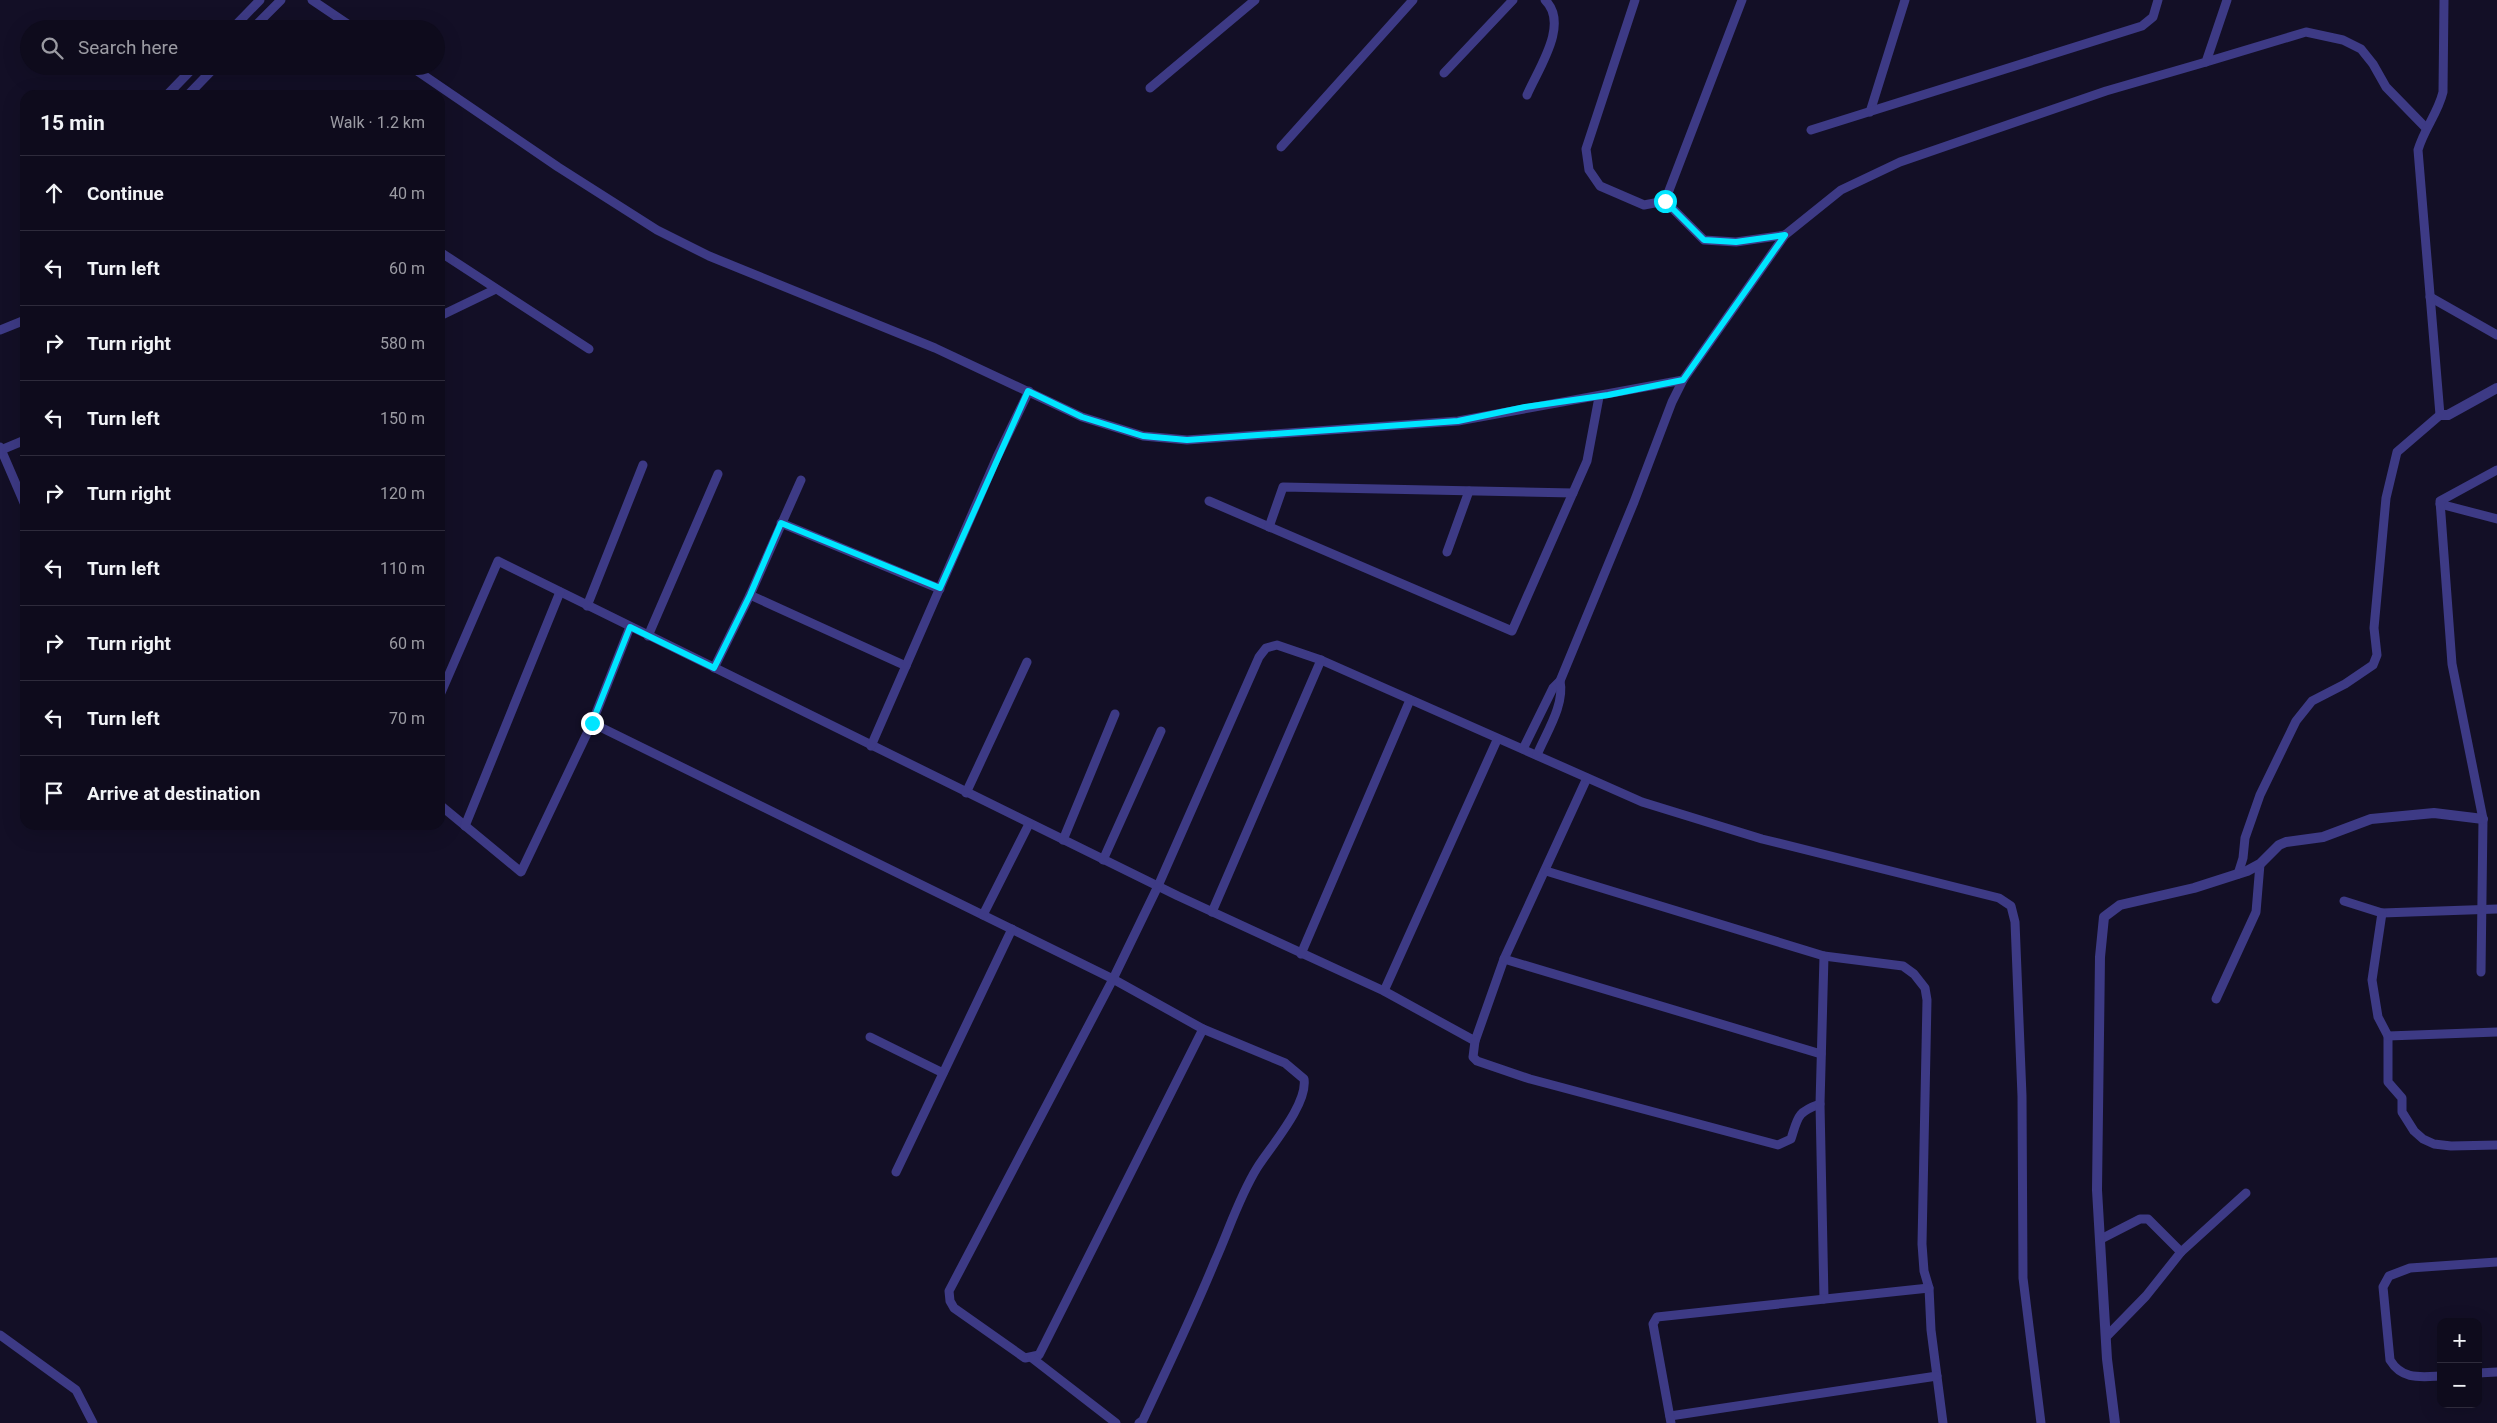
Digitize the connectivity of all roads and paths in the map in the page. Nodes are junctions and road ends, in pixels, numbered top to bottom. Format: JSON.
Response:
{"nodes":[{"id":1,"x":260,"y":0,"type":"edge"},
{"id":2,"x":281,"y":0,"type":"edge"},
{"id":3,"x":312,"y":0,"type":"edge"},
{"id":4,"x":1255,"y":0,"type":"edge"},
{"id":5,"x":1413,"y":0,"type":"edge"},
{"id":6,"x":1513,"y":0,"type":"edge"},
{"id":7,"x":1544,"y":0,"type":"edge"},
{"id":8,"x":1635,"y":0,"type":"edge"},
{"id":9,"x":1742,"y":0,"type":"edge"},
{"id":10,"x":1905,"y":0,"type":"edge"},
{"id":11,"x":2158,"y":0,"type":"edge"},
{"id":12,"x":2227,"y":0,"type":"edge"},
{"id":13,"x":2444,"y":0,"type":"edge"},
{"id":14,"x":241,"y":20,"type":"edge"},
{"id":15,"x":261,"y":20,"type":"edge"},
{"id":16,"x":342,"y":20,"type":"edge"},
{"id":17,"x":2206,"y":62,"type":"junction"},
{"id":18,"x":1444,"y":73,"type":"dead end"},
{"id":19,"x":186,"y":75,"type":"edge"},
{"id":20,"x":207,"y":75,"type":"edge"},
{"id":21,"x":423,"y":75,"type":"edge"},
{"id":22,"x":1150,"y":88,"type":"dead end"},
{"id":23,"x":172,"y":90,"type":"edge"},
{"id":24,"x":193,"y":90,"type":"edge"},
{"id":25,"x":1527,"y":95,"type":"dead end"},
{"id":26,"x":1870,"y":112,"type":"junction"},
{"id":27,"x":2426,"y":128,"type":"junction"},
{"id":28,"x":1811,"y":130,"type":"dead end"},
{"id":29,"x":1281,"y":147,"type":"dead end"},
{"id":30,"x":1665,"y":201,"type":"junction"},
{"id":31,"x":1785,"y":235,"type":"junction"},
{"id":32,"x":445,"y":255,"type":"edge"},
{"id":33,"x":496,"y":289,"type":"junction"},
{"id":34,"x":2430,"y":297,"type":"junction"},
{"id":35,"x":445,"y":314,"type":"edge"},
{"id":36,"x":20,"y":322,"type":"edge"},
{"id":37,"x":0,"y":330,"type":"edge"},
{"id":38,"x":2497,"y":335,"type":"edge"},
{"id":39,"x":589,"y":350,"type":"dead end"},
{"id":40,"x":1683,"y":380,"type":"junction"},
{"id":41,"x":2497,"y":388,"type":"edge"},
{"id":42,"x":1028,"y":391,"type":"junction"},
{"id":43,"x":1599,"y":397,"type":"junction"},
{"id":44,"x":2440,"y":415,"type":"junction"},
{"id":45,"x":20,"y":442,"type":"edge"},
{"id":46,"x":1,"y":449,"type":"edge"},
{"id":47,"x":643,"y":465,"type":"dead end"},
{"id":48,"x":2497,"y":470,"type":"edge"},
{"id":49,"x":718,"y":474,"type":"dead end"},
{"id":50,"x":801,"y":480,"type":"dead end"},
{"id":51,"x":1468,"y":491,"type":"junction"},
{"id":52,"x":20,"y":493,"type":"edge"},
{"id":53,"x":1574,"y":493,"type":"junction"},
{"id":54,"x":1209,"y":501,"type":"dead end"},
{"id":55,"x":2440,"y":504,"type":"junction"},
{"id":56,"x":2497,"y":519,"type":"edge"},
{"id":57,"x":781,"y":523,"type":"junction"},
{"id":58,"x":1269,"y":527,"type":"junction"},
{"id":59,"x":1447,"y":552,"type":"dead end"},
{"id":60,"x":940,"y":588,"type":"junction"},
{"id":61,"x":560,"y":592,"type":"junction"},
{"id":62,"x":750,"y":595,"type":"junction"},
{"id":63,"x":587,"y":606,"type":"junction"},
{"id":64,"x":630,"y":627,"type":"junction"},
{"id":65,"x":648,"y":636,"type":"junction"},
{"id":66,"x":1321,"y":660,"type":"junction"},
{"id":67,"x":1027,"y":662,"type":"dead end"},
{"id":68,"x":906,"y":666,"type":"junction"},
{"id":69,"x":714,"y":668,"type":"junction"},
{"id":70,"x":1560,"y":681,"type":"junction"},
{"id":71,"x":445,"y":683,"type":"edge"},
{"id":72,"x":1410,"y":700,"type":"junction"},
{"id":73,"x":1115,"y":714,"type":"dead end"},
{"id":74,"x":592,"y":723,"type":"junction"},
{"id":75,"x":1161,"y":731,"type":"dead end"},
{"id":76,"x":1497,"y":740,"type":"junction"},
{"id":77,"x":871,"y":746,"type":"junction"},
{"id":78,"x":1523,"y":749,"type":"junction"},
{"id":79,"x":1536,"y":755,"type":"junction"},
{"id":80,"x":1587,"y":778,"type":"junction"},
{"id":81,"x":966,"y":793,"type":"junction"},
{"id":82,"x":445,"y":809,"type":"edge"},
{"id":83,"x":2483,"y":819,"type":"junction"},
{"id":84,"x":1029,"y":824,"type":"junction"},
{"id":85,"x":465,"y":826,"type":"junction"},
{"id":86,"x":1063,"y":840,"type":"junction"},
{"id":87,"x":1103,"y":860,"type":"junction"},
{"id":88,"x":2260,"y":864,"type":"junction"},
{"id":89,"x":1546,"y":871,"type":"junction"},
{"id":90,"x":2238,"y":874,"type":"junction"},
{"id":91,"x":1158,"y":886,"type":"junction"},
{"id":92,"x":2344,"y":901,"type":"dead end"},
{"id":93,"x":2497,"y":909,"type":"edge"},
{"id":94,"x":2482,"y":910,"type":"junction"},
{"id":95,"x":1212,"y":912,"type":"junction"},
{"id":96,"x":2382,"y":913,"type":"junction"},
{"id":97,"x":984,"y":915,"type":"junction"},
{"id":98,"x":1012,"y":929,"type":"junction"},
{"id":99,"x":1301,"y":954,"type":"junction"},
{"id":100,"x":1824,"y":956,"type":"junction"},
{"id":101,"x":1504,"y":959,"type":"junction"},
{"id":102,"x":2481,"y":972,"type":"dead end"},
{"id":103,"x":1113,"y":979,"type":"junction"},
{"id":104,"x":1384,"y":991,"type":"junction"},
{"id":105,"x":2216,"y":999,"type":"dead end"},
{"id":106,"x":1203,"y":1029,"type":"junction"},
{"id":107,"x":2497,"y":1032,"type":"edge"},
{"id":108,"x":2388,"y":1036,"type":"junction"},
{"id":109,"x":870,"y":1037,"type":"dead end"},
{"id":110,"x":1476,"y":1041,"type":"junction"},
{"id":111,"x":1821,"y":1054,"type":"junction"},
{"id":112,"x":943,"y":1074,"type":"junction"},
{"id":113,"x":1820,"y":1104,"type":"junction"},
{"id":114,"x":2497,"y":1145,"type":"edge"},
{"id":115,"x":896,"y":1172,"type":"dead end"},
{"id":116,"x":2246,"y":1193,"type":"dead end"},
{"id":117,"x":2101,"y":1239,"type":"junction"},
{"id":118,"x":2182,"y":1252,"type":"junction"},
{"id":119,"x":2497,"y":1262,"type":"edge"},
{"id":120,"x":1929,"y":1288,"type":"junction"},
{"id":121,"x":1824,"y":1299,"type":"junction"},
{"id":122,"x":0,"y":1335,"type":"edge"},
{"id":123,"x":2106,"y":1337,"type":"junction"},
{"id":124,"x":1032,"y":1358,"type":"junction"},
{"id":125,"x":2497,"y":1372,"type":"edge"},
{"id":126,"x":2482,"y":1373,"type":"edge"},
{"id":127,"x":1937,"y":1376,"type":"junction"},
{"id":128,"x":2437,"y":1376,"type":"edge"},
{"id":129,"x":1671,"y":1419,"type":"edge"},
{"id":130,"x":93,"y":1423,"type":"edge"},
{"id":131,"x":1116,"y":1423,"type":"edge"},
{"id":132,"x":1139,"y":1423,"type":"edge"},
{"id":133,"x":1943,"y":1423,"type":"edge"},
{"id":134,"x":2041,"y":1423,"type":"edge"},
{"id":135,"x":2115,"y":1423,"type":"edge"}],
"edges":[{"from":1,"to":14,"type":"street"},
{"from":2,"to":15,"type":"street"},
{"from":3,"to":16,"type":"street"},
{"from":4,"to":22,"type":"street"},
{"from":5,"to":29,"type":"street"},
{"from":6,"to":18,"type":"street"},
{"from":7,"to":25,"type":"street"},
{"from":8,"to":30,"type":"street"},
{"from":9,"to":30,"type":"street"},
{"from":10,"to":26,"type":"street"},
{"from":11,"to":26,"type":"street"},
{"from":12,"to":17,"type":"street"},
{"from":13,"to":27,"type":"street"},
{"from":17,"to":27,"type":"street"},
{"from":17,"to":31,"type":"street"},
{"from":19,"to":23,"type":"street"},
{"from":20,"to":24,"type":"street"},
{"from":21,"to":42,"type":"street"},
{"from":26,"to":28,"type":"street"},
{"from":27,"to":34,"type":"street"},
{"from":30,"to":31,"type":"street"},
{"from":31,"to":40,"type":"street"},
{"from":32,"to":33,"type":"street"},
{"from":33,"to":35,"type":"street"},
{"from":33,"to":39,"type":"street"},
{"from":34,"to":38,"type":"street"},
{"from":34,"to":44,"type":"street"},
{"from":36,"to":37,"type":"street"},
{"from":40,"to":43,"type":"street"},
{"from":40,"to":70,"type":"street"},
{"from":41,"to":44,"type":"street"},
{"from":42,"to":43,"type":"street"},
{"from":42,"to":60,"type":"street"},
{"from":43,"to":53,"type":"street"},
{"from":44,"to":90,"type":"street"},
{"from":45,"to":46,"type":"street"},
{"from":46,"to":52,"type":"street"},
{"from":47,"to":63,"type":"street"},
{"from":48,"to":55,"type":"street"},
{"from":49,"to":65,"type":"street"},
{"from":50,"to":57,"type":"street"},
{"from":51,"to":53,"type":"street"},
{"from":51,"to":58,"type":"street"},
{"from":51,"to":59,"type":"street"},
{"from":53,"to":58,"type":"street"},
{"from":54,"to":58,"type":"street"},
{"from":55,"to":56,"type":"street"},
{"from":55,"to":83,"type":"street"},
{"from":57,"to":60,"type":"street"},
{"from":57,"to":62,"type":"street"},
{"from":60,"to":68,"type":"street"},
{"from":61,"to":63,"type":"street"},
{"from":61,"to":71,"type":"street"},
{"from":61,"to":85,"type":"street"},
{"from":62,"to":68,"type":"street"},
{"from":62,"to":69,"type":"street"},
{"from":63,"to":64,"type":"street"},
{"from":64,"to":65,"type":"street"},
{"from":64,"to":74,"type":"street"},
{"from":65,"to":69,"type":"street"},
{"from":66,"to":72,"type":"street"},
{"from":66,"to":91,"type":"street"},
{"from":66,"to":95,"type":"street"},
{"from":67,"to":81,"type":"street"},
{"from":68,"to":77,"type":"street"},
{"from":69,"to":77,"type":"street"},
{"from":70,"to":78,"type":"street"},
{"from":70,"to":79,"type":"street"},
{"from":72,"to":76,"type":"street"},
{"from":72,"to":99,"type":"street"},
{"from":73,"to":86,"type":"street"},
{"from":74,"to":85,"type":"street"},
{"from":74,"to":97,"type":"street"},
{"from":75,"to":87,"type":"street"},
{"from":76,"to":78,"type":"street"},
{"from":76,"to":104,"type":"street"},
{"from":77,"to":81,"type":"street"},
{"from":78,"to":79,"type":"street"},
{"from":79,"to":80,"type":"street"},
{"from":80,"to":89,"type":"street"},
{"from":80,"to":134,"type":"street"},
{"from":81,"to":84,"type":"street"},
{"from":82,"to":85,"type":"street"},
{"from":83,"to":88,"type":"street"},
{"from":83,"to":94,"type":"street"},
{"from":84,"to":86,"type":"street"},
{"from":84,"to":97,"type":"street"},
{"from":86,"to":87,"type":"street"},
{"from":87,"to":91,"type":"street"},
{"from":88,"to":90,"type":"street"},
{"from":88,"to":105,"type":"street"},
{"from":89,"to":100,"type":"street"},
{"from":89,"to":101,"type":"street"},
{"from":90,"to":117,"type":"street"},
{"from":91,"to":95,"type":"street"},
{"from":91,"to":103,"type":"street"},
{"from":92,"to":96,"type":"street"},
{"from":93,"to":94,"type":"street"},
{"from":94,"to":96,"type":"street"},
{"from":94,"to":102,"type":"street"},
{"from":95,"to":99,"type":"street"},
{"from":96,"to":108,"type":"street"},
{"from":97,"to":98,"type":"street"},
{"from":98,"to":103,"type":"street"},
{"from":98,"to":112,"type":"street"},
{"from":99,"to":104,"type":"street"},
{"from":100,"to":111,"type":"street"},
{"from":100,"to":120,"type":"street"},
{"from":101,"to":110,"type":"street"},
{"from":101,"to":111,"type":"street"},
{"from":103,"to":106,"type":"street"},
{"from":103,"to":124,"type":"street"},
{"from":104,"to":110,"type":"street"},
{"from":106,"to":124,"type":"street"},
{"from":106,"to":132,"type":"street"},
{"from":107,"to":108,"type":"street"},
{"from":108,"to":114,"type":"street"},
{"from":109,"to":112,"type":"street"},
{"from":110,"to":113,"type":"street"},
{"from":111,"to":113,"type":"street"},
{"from":112,"to":115,"type":"street"},
{"from":113,"to":121,"type":"street"},
{"from":116,"to":118,"type":"street"},
{"from":117,"to":118,"type":"street"},
{"from":117,"to":123,"type":"street"},
{"from":118,"to":123,"type":"street"},
{"from":119,"to":128,"type":"street"},
{"from":120,"to":121,"type":"street"},
{"from":120,"to":127,"type":"street"},
{"from":121,"to":129,"type":"street"},
{"from":122,"to":130,"type":"street"},
{"from":123,"to":135,"type":"street"},
{"from":124,"to":131,"type":"street"},
{"from":125,"to":126,"type":"street"},
{"from":127,"to":129,"type":"street"},
{"from":127,"to":133,"type":"street"}]}
